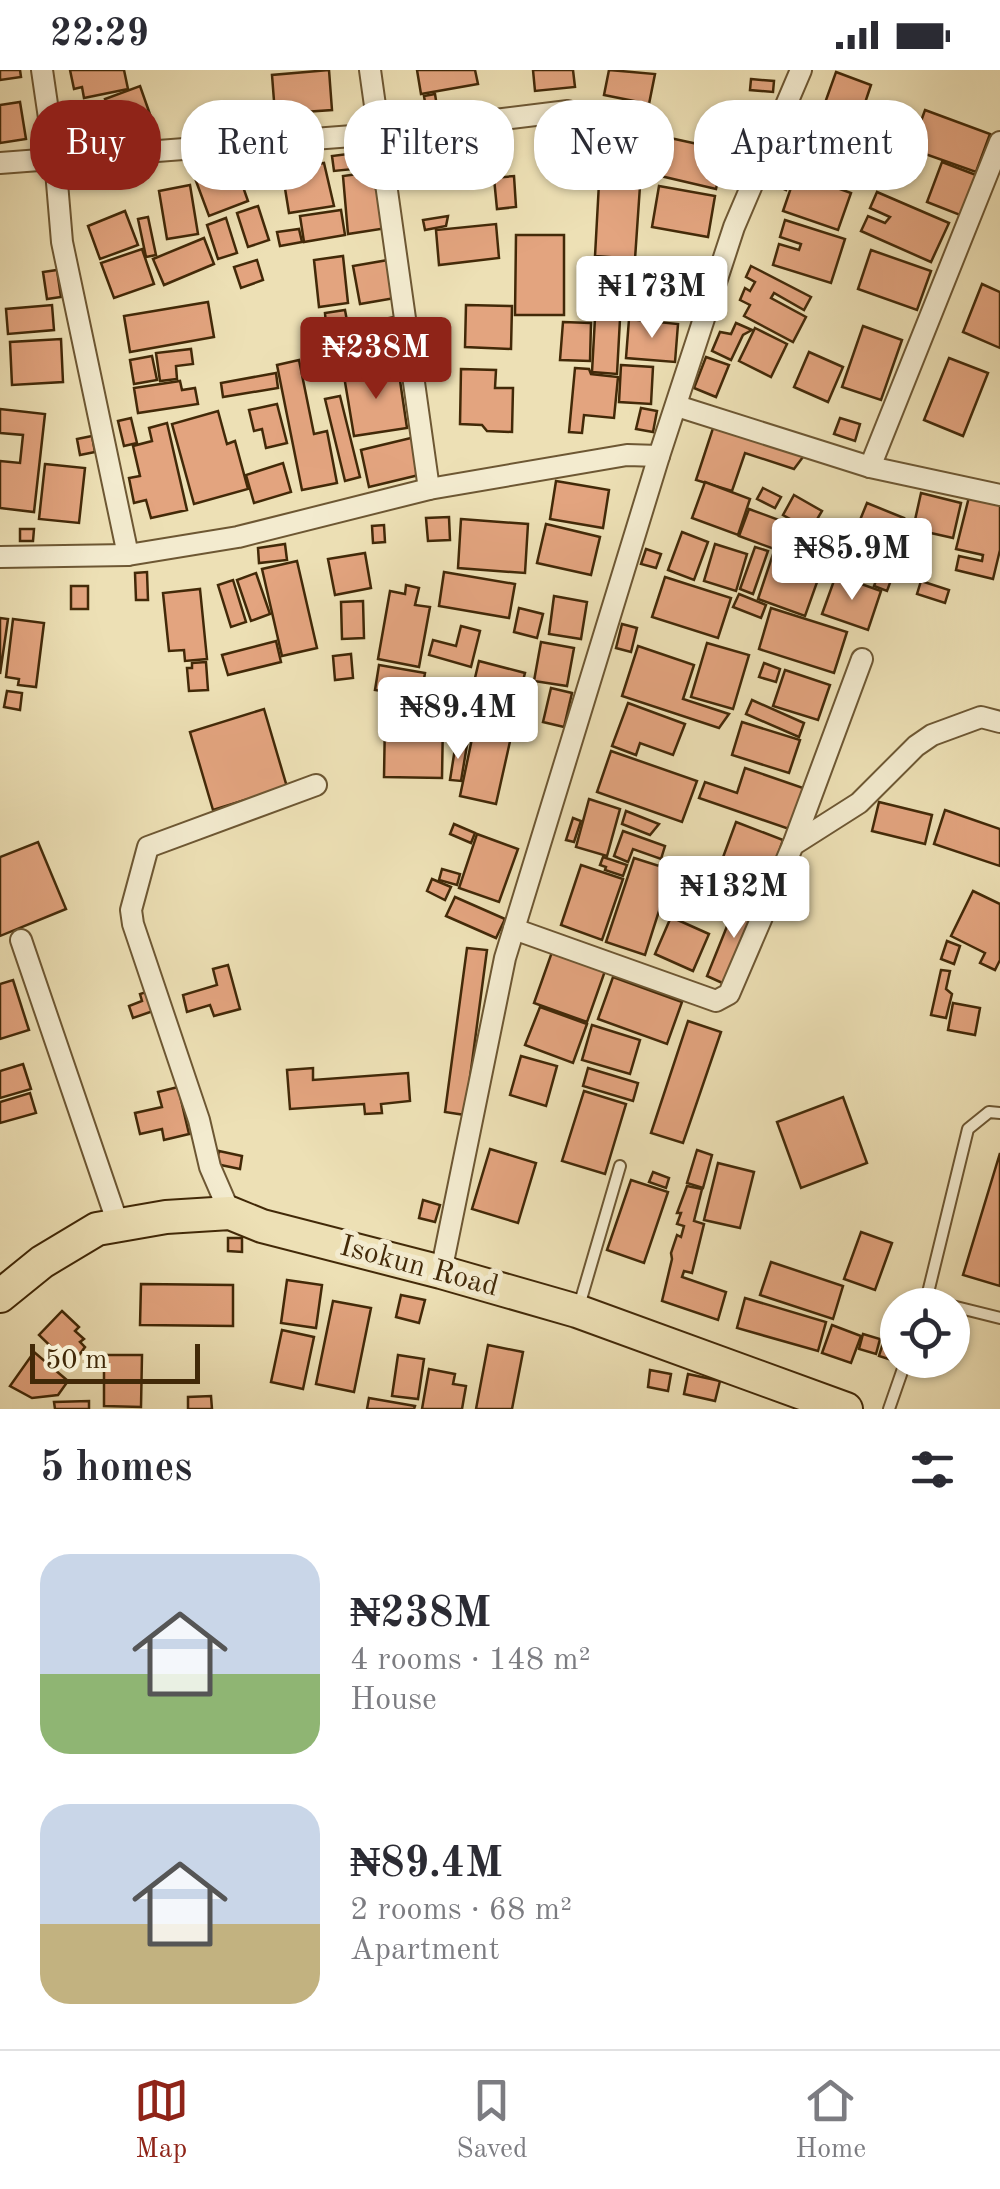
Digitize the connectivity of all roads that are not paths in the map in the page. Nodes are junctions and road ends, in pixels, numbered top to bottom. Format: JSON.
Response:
{"nodes":[{"id":1,"x":42,"y":70,"type":"edge"},
{"id":2,"x":370,"y":70,"type":"edge"},
{"id":3,"x":801,"y":70,"type":"edge"},
{"id":4,"x":46,"y":100,"type":"edge"},
{"id":5,"x":374,"y":100,"type":"edge"},
{"id":6,"x":344,"y":137,"type":"edge"},
{"id":7,"x":1000,"y":142,"type":"edge"},
{"id":8,"x":161,"y":151,"type":"edge"},
{"id":9,"x":30,"y":161,"type":"edge"},
{"id":10,"x":0,"y":163,"type":"edge"},
{"id":11,"x":58,"y":190,"type":"edge"},
{"id":12,"x":387,"y":190,"type":"edge"},
{"id":13,"x":677,"y":406,"type":"junction"},
{"id":14,"x":658,"y":456,"type":"junction"},
{"id":15,"x":870,"y":467,"type":"junction"},
{"id":16,"x":429,"y":489,"type":"junction"},
{"id":17,"x":1000,"y":495,"type":"edge"},
{"id":18,"x":128,"y":555,"type":"junction"},
{"id":19,"x":0,"y":556,"type":"edge"},
{"id":20,"x":862,"y":659,"type":"dead end"},
{"id":21,"x":1000,"y":722,"type":"edge"},
{"id":22,"x":316,"y":785,"type":"dead end"},
{"id":23,"x":793,"y":845,"type":"junction"},
{"id":24,"x":514,"y":930,"type":"junction"},
{"id":25,"x":20,"y":940,"type":"dead end"},
{"id":26,"x":1000,"y":1113,"type":"edge"},
{"id":27,"x":620,"y":1166,"type":"dead end"},
{"id":28,"x":230,"y":1213,"type":"junction"},
{"id":29,"x":118,"y":1224,"type":"junction"},
{"id":30,"x":440,"y":1272,"type":"junction"},
{"id":31,"x":929,"y":1288,"type":"edge"},
{"id":32,"x":0,"y":1296,"type":"edge"},
{"id":33,"x":578,"y":1311,"type":"junction"},
{"id":34,"x":970,"y":1311,"type":"edge"},
{"id":35,"x":1000,"y":1318,"type":"edge"},
{"id":36,"x":900,"y":1378,"type":"edge"},
{"id":37,"x":846,"y":1409,"type":"edge"},
{"id":38,"x":889,"y":1409,"type":"edge"}],
"edges":[{"from":1,"to":4,"type":"street"},
{"from":2,"to":5,"type":"street"},
{"from":3,"to":13,"type":"street"},
{"from":6,"to":8,"type":"street"},
{"from":7,"to":15,"type":"street"},
{"from":9,"to":10,"type":"street"},
{"from":11,"to":18,"type":"street"},
{"from":12,"to":16,"type":"street"},
{"from":13,"to":14,"type":"street"},
{"from":13,"to":15,"type":"street"},
{"from":14,"to":16,"type":"street"},
{"from":14,"to":24,"type":"street"},
{"from":15,"to":17,"type":"street"},
{"from":16,"to":18,"type":"street"},
{"from":18,"to":19,"type":"street"},
{"from":20,"to":23,"type":"street"},
{"from":21,"to":23,"type":"street"},
{"from":22,"to":28,"type":"street"},
{"from":23,"to":24,"type":"street"},
{"from":24,"to":30,"type":"street"},
{"from":25,"to":29,"type":"street"},
{"from":26,"to":31,"type":"lane"},
{"from":27,"to":33,"type":"lane"},
{"from":28,"to":29,"type":"main road","name":"Isokun Road"},
{"from":28,"to":30,"type":"main road","name":"Isokun Road"},
{"from":29,"to":32,"type":"main road","name":"Isokun Road"},
{"from":30,"to":33,"type":"main road","name":"Isokun Road"},
{"from":33,"to":37,"type":"main road","name":"Isokun Road"},
{"from":34,"to":35,"type":"lane"},
{"from":36,"to":38,"type":"lane"}]}
